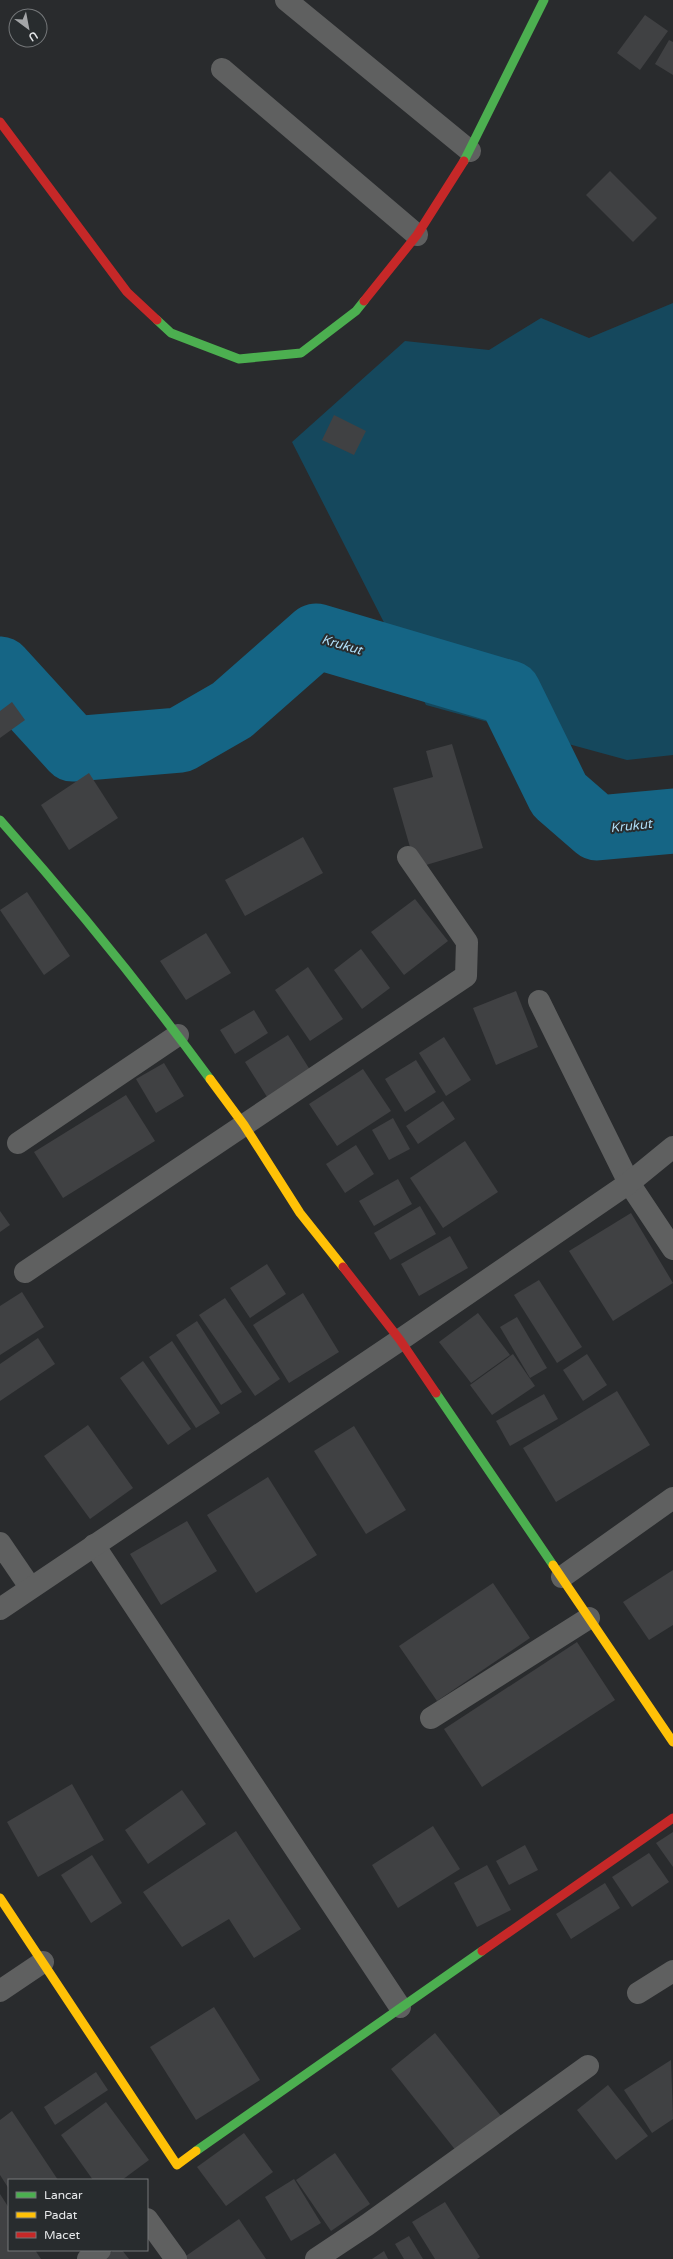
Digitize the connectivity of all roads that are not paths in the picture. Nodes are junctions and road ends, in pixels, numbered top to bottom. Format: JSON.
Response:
{"nodes":[{"id":1,"x":286,"y":0,"type":"edge"},
{"id":2,"x":544,"y":0,"type":"edge"},
{"id":3,"x":222,"y":69,"type":"dead end"},
{"id":4,"x":0,"y":122,"type":"edge"},
{"id":5,"x":470,"y":152,"type":"junction"},
{"id":6,"x":418,"y":235,"type":"junction"},
{"id":7,"x":0,"y":820,"type":"edge"},
{"id":8,"x":408,"y":858,"type":"dead end"},
{"id":9,"x":539,"y":1001,"type":"dead end"},
{"id":10,"x":178,"y":1035,"type":"junction"},
{"id":11,"x":244,"y":1125,"type":"junction"},
{"id":12,"x":18,"y":1143,"type":"dead end"},
{"id":13,"x":673,"y":1147,"type":"edge"},
{"id":14,"x":629,"y":1183,"type":"junction"},
{"id":15,"x":673,"y":1249,"type":"edge"},
{"id":16,"x":25,"y":1272,"type":"dead end"},
{"id":17,"x":400,"y":1340,"type":"junction"},
{"id":18,"x":673,"y":1498,"type":"edge"},
{"id":19,"x":0,"y":1543,"type":"edge"},
{"id":20,"x":94,"y":1545,"type":"junction"},
{"id":21,"x":562,"y":1577,"type":"junction"},
{"id":22,"x":30,"y":1587,"type":"junction"},
{"id":23,"x":0,"y":1609,"type":"edge"},
{"id":24,"x":589,"y":1618,"type":"junction"},
{"id":25,"x":431,"y":1718,"type":"dead end"},
{"id":26,"x":673,"y":1742,"type":"edge"},
{"id":27,"x":673,"y":1818,"type":"edge"},
{"id":28,"x":0,"y":1898,"type":"edge"},
{"id":29,"x":43,"y":1962,"type":"junction"},
{"id":30,"x":673,"y":1971,"type":"edge"},
{"id":31,"x":0,"y":1991,"type":"edge"},
{"id":32,"x":638,"y":1993,"type":"dead end"},
{"id":33,"x":400,"y":2007,"type":"junction"},
{"id":34,"x":588,"y":2066,"type":"dead end"},
{"id":35,"x":148,"y":2220,"type":"edge"},
{"id":36,"x":99,"y":2251,"type":"edge"},
{"id":37,"x":88,"y":2259,"type":"edge"},
{"id":38,"x":176,"y":2259,"type":"edge"},
{"id":39,"x":316,"y":2259,"type":"edge"}],
"edges":[{"from":1,"to":5,"type":"street"},
{"from":2,"to":5,"type":"street"},
{"from":3,"to":6,"type":"street"},
{"from":4,"to":6,"type":"street"},
{"from":5,"to":6,"type":"street"},
{"from":7,"to":10,"type":"street"},
{"from":8,"to":11,"type":"street"},
{"from":9,"to":14,"type":"street"},
{"from":10,"to":11,"type":"street"},
{"from":10,"to":12,"type":"street"},
{"from":11,"to":16,"type":"street"},
{"from":11,"to":17,"type":"street"},
{"from":13,"to":14,"type":"street"},
{"from":14,"to":15,"type":"street"},
{"from":14,"to":17,"type":"street"},
{"from":17,"to":20,"type":"street"},
{"from":17,"to":21,"type":"street"},
{"from":18,"to":21,"type":"street"},
{"from":19,"to":22,"type":"street"},
{"from":20,"to":22,"type":"street"},
{"from":20,"to":33,"type":"street"},
{"from":21,"to":24,"type":"street"},
{"from":22,"to":23,"type":"street"},
{"from":24,"to":25,"type":"street"},
{"from":24,"to":26,"type":"street"},
{"from":27,"to":33,"type":"street"},
{"from":28,"to":29,"type":"street"},
{"from":29,"to":31,"type":"street"},
{"from":29,"to":33,"type":"street"},
{"from":30,"to":32,"type":"street"},
{"from":34,"to":39,"type":"street"},
{"from":35,"to":38,"type":"street"},
{"from":36,"to":37,"type":"street"}]}
